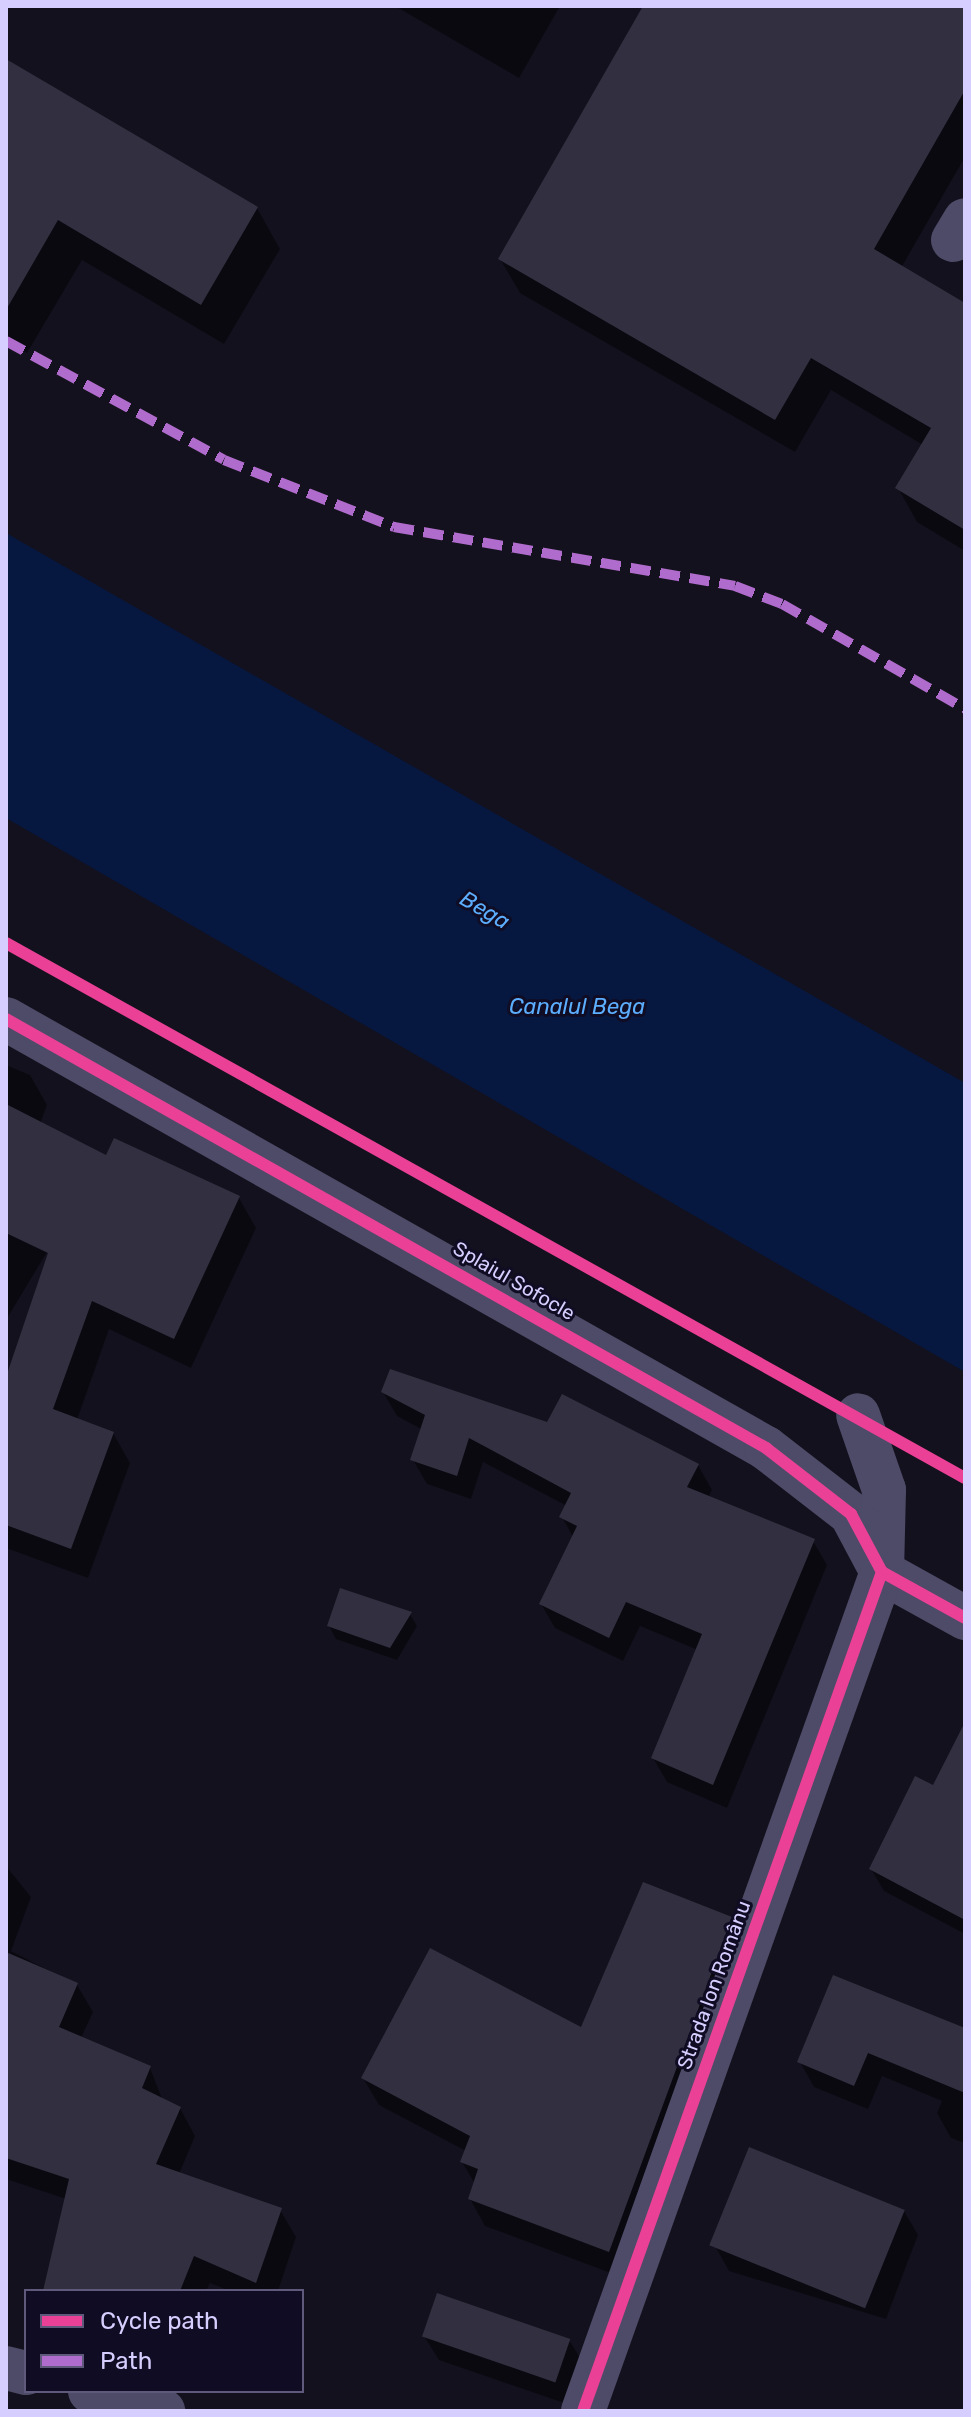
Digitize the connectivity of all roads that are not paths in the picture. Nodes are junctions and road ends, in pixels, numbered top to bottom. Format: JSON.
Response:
{"nodes":[{"id":1,"x":6,"y":1019,"type":"edge"},
{"id":2,"x":858,"y":1415,"type":"dead end"},
{"id":3,"x":882,"y":1572,"type":"junction"},
{"id":4,"x":965,"y":1618,"type":"edge"},
{"id":5,"x":97,"y":2393,"type":"edge"},
{"id":6,"x":163,"y":2411,"type":"edge"},
{"id":7,"x":583,"y":2411,"type":"edge"}],
"edges":[{"from":1,"to":3,"type":"street","name":"Splaiul Sofocle"},
{"from":2,"to":3,"type":"street","name":"Strada Ion Românu"},
{"from":3,"to":4,"type":"street"},
{"from":3,"to":7,"type":"street","name":"Strada Ion Românu"},
{"from":5,"to":6,"type":"street"}]}
